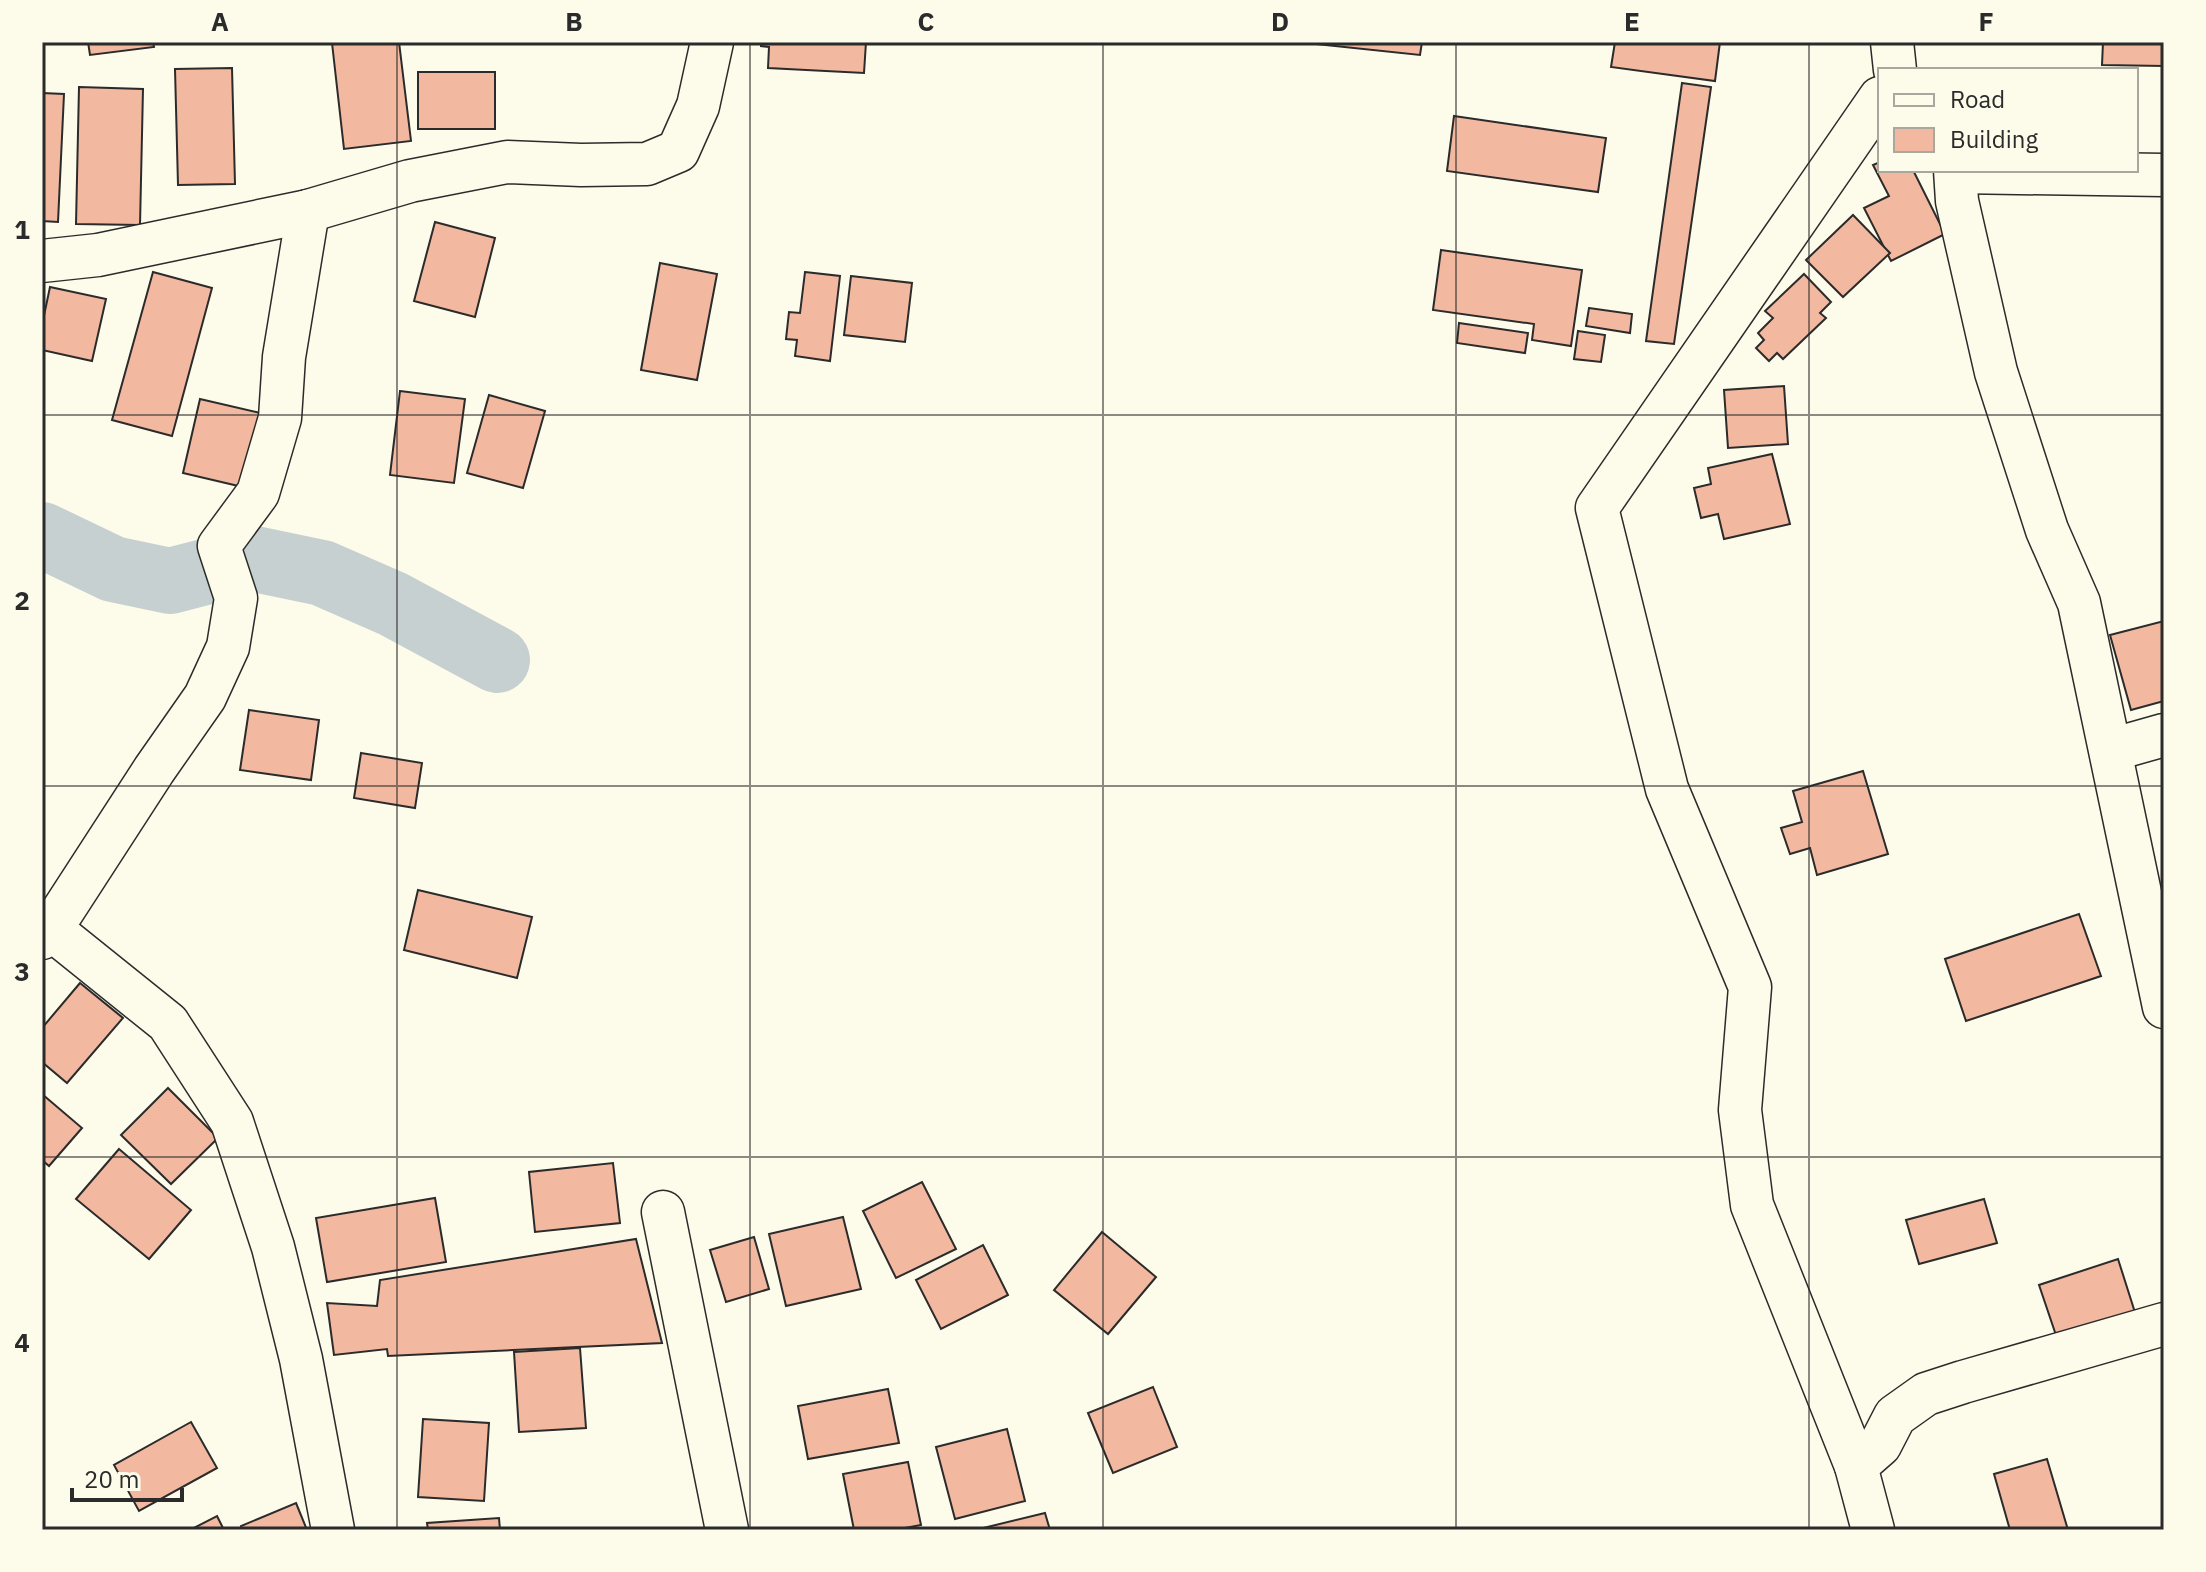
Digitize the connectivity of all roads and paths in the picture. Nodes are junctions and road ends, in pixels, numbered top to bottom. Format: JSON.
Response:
{"nodes":[{"id":1,"x":712,"y":42,"type":"edge"},
{"id":2,"x":1892,"y":42,"type":"edge"},
{"id":3,"x":1895,"y":68,"type":"edge"},
{"id":4,"x":1878,"y":101,"type":"edge"},
{"id":5,"x":1955,"y":172,"type":"edge"},
{"id":6,"x":2007,"y":172,"type":"edge"},
{"id":7,"x":2164,"y":175,"type":"edge"},
{"id":8,"x":308,"y":211,"type":"junction"},
{"id":9,"x":42,"y":261,"type":"edge"},
{"id":10,"x":2164,"y":735,"type":"edge"},
{"id":11,"x":2111,"y":750,"type":"junction"},
{"id":12,"x":47,"y":933,"type":"edge"},
{"id":13,"x":2164,"y":1007,"type":"edge"},
{"id":14,"x":663,"y":1212,"type":"dead end"},
{"id":15,"x":2164,"y":1324,"type":"edge"},
{"id":16,"x":1856,"y":1466,"type":"junction"},
{"id":17,"x":333,"y":1530,"type":"edge"},
{"id":18,"x":727,"y":1530,"type":"edge"},
{"id":19,"x":1873,"y":1530,"type":"edge"}],
"edges":[{"from":1,"to":8,"type":"street"},
{"from":2,"to":3,"type":"street"},
{"from":4,"to":16,"type":"street"},
{"from":5,"to":11,"type":"street"},
{"from":6,"to":7,"type":"street"},
{"from":8,"to":9,"type":"street"},
{"from":8,"to":12,"type":"street"},
{"from":10,"to":11,"type":"street"},
{"from":11,"to":13,"type":"street"},
{"from":12,"to":17,"type":"street"},
{"from":14,"to":18,"type":"street"},
{"from":15,"to":16,"type":"street"},
{"from":16,"to":19,"type":"street"}]}
